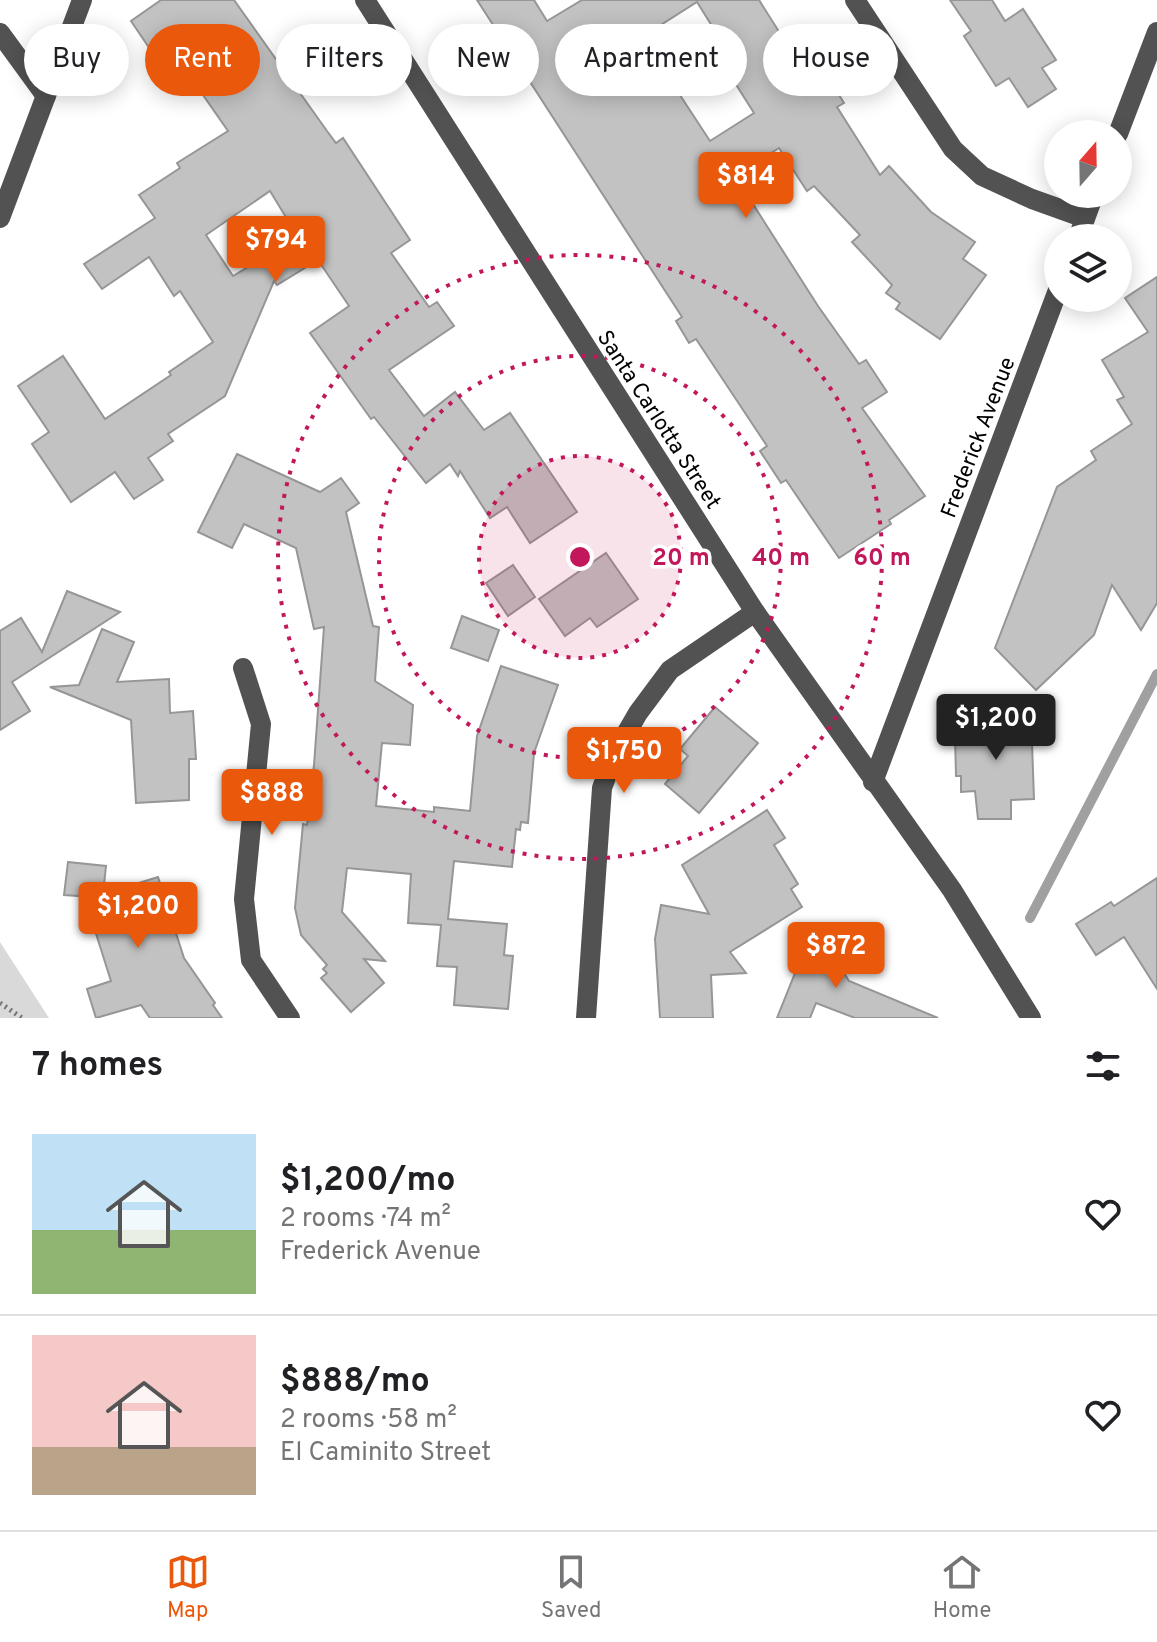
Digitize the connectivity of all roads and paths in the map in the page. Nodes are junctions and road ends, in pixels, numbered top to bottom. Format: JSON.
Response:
{"nodes":[{"id":1,"x":82,"y":0,"type":"edge"},
{"id":2,"x":365,"y":0,"type":"edge"},
{"id":3,"x":855,"y":0,"type":"edge"},
{"id":4,"x":73,"y":24,"type":"edge"},
{"id":5,"x":1157,"y":32,"type":"edge"},
{"id":6,"x":0,"y":33,"type":"edge"},
{"id":7,"x":24,"y":66,"type":"edge"},
{"id":8,"x":46,"y":96,"type":"edge"},
{"id":9,"x":1123,"y":120,"type":"edge"},
{"id":10,"x":1089,"y":208,"type":"edge"},
{"id":11,"x":0,"y":218,"type":"edge"},
{"id":12,"x":1085,"y":218,"type":"junction"},
{"id":13,"x":1083,"y":224,"type":"edge"},
{"id":14,"x":1050,"y":312,"type":"edge"},
{"id":15,"x":755,"y":612,"type":"junction"},
{"id":16,"x":243,"y":668,"type":"dead end"},
{"id":17,"x":873,"y":782,"type":"junction"},
{"id":18,"x":0,"y":1003,"type":"edge"},
{"id":19,"x":22,"y":1018,"type":"edge"},
{"id":20,"x":290,"y":1018,"type":"edge"},
{"id":21,"x":586,"y":1018,"type":"edge"},
{"id":22,"x":1031,"y":1018,"type":"edge"}],
"edges":[{"from":1,"to":4,"type":"street"},
{"from":2,"to":15,"type":"street","name":"Santa Carlotta Street"},
{"from":3,"to":12,"type":"street"},
{"from":5,"to":9,"type":"street"},
{"from":6,"to":7,"type":"street"},
{"from":8,"to":11,"type":"street"},
{"from":10,"to":12,"type":"street"},
{"from":12,"to":13,"type":"street"},
{"from":14,"to":17,"type":"street","name":"Frederick Avenue"},
{"from":15,"to":17,"type":"street","name":"Santa Carlotta Street"},
{"from":15,"to":21,"type":"street"},
{"from":16,"to":20,"type":"street"},
{"from":17,"to":22,"type":"street","name":"Santa Carlotta Street"},
{"from":18,"to":19,"type":"path"}]}
